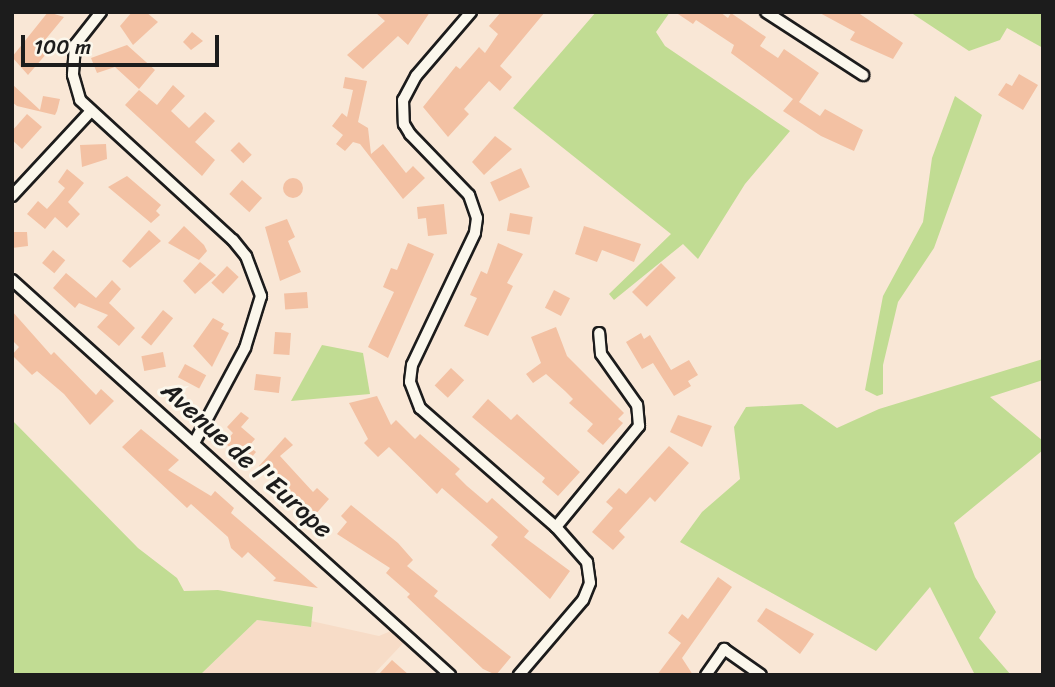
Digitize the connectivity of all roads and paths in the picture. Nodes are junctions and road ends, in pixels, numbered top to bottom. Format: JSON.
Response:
{"nodes":[{"id":1,"x":101,"y":12,"type":"edge"},
{"id":2,"x":471,"y":12,"type":"edge"},
{"id":3,"x":766,"y":12,"type":"edge"},
{"id":4,"x":863,"y":75,"type":"dead end"},
{"id":5,"x":89,"y":113,"type":"junction"},
{"id":6,"x":12,"y":196,"type":"edge"},
{"id":7,"x":12,"y":280,"type":"edge"},
{"id":8,"x":599,"y":333,"type":"dead end"},
{"id":9,"x":194,"y":443,"type":"junction"},
{"id":10,"x":556,"y":527,"type":"junction"},
{"id":11,"x":450,"y":675,"type":"edge"},
{"id":12,"x":519,"y":675,"type":"edge"},
{"id":13,"x":706,"y":675,"type":"edge"},
{"id":14,"x":761,"y":675,"type":"edge"}],
"edges":[{"from":1,"to":5,"type":"street"},
{"from":2,"to":10,"type":"street"},
{"from":3,"to":4,"type":"street"},
{"from":5,"to":6,"type":"street"},
{"from":5,"to":9,"type":"street"},
{"from":7,"to":9,"type":"street","name":"Avenue de l'Europe"},
{"from":8,"to":10,"type":"street"},
{"from":9,"to":11,"type":"street","name":"Avenue de l'Europe"},
{"from":10,"to":12,"type":"street"},
{"from":13,"to":14,"type":"street"}]}
